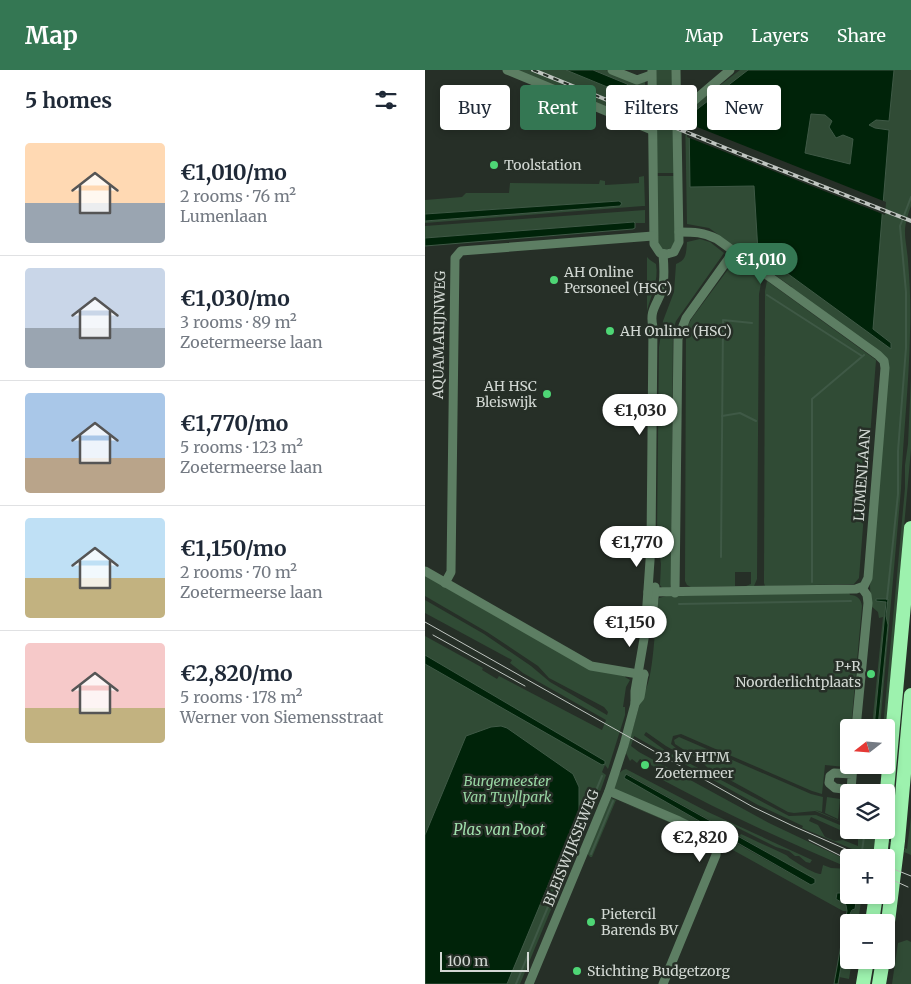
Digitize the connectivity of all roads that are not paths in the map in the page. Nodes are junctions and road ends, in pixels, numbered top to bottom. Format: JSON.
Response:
{"nodes":[{"id":1,"x":507,"y":70,"type":"edge"},
{"id":2,"x":612,"y":70,"type":"edge"},
{"id":3,"x":676,"y":70,"type":"edge"},
{"id":4,"x":728,"y":70,"type":"edge"},
{"id":5,"x":651,"y":72,"type":"edge"},
{"id":6,"x":651,"y":85,"type":"edge"},
{"id":7,"x":677,"y":85,"type":"edge"},
{"id":8,"x":697,"y":97,"type":"edge"},
{"id":9,"x":606,"y":111,"type":"edge"},
{"id":10,"x":652,"y":130,"type":"edge"},
{"id":11,"x":677,"y":130,"type":"edge"},
{"id":12,"x":679,"y":232,"type":"junction"},
{"id":13,"x":653,"y":236,"type":"junction"},
{"id":14,"x":734,"y":251,"type":"junction"},
{"id":15,"x":666,"y":254,"type":"junction"},
{"id":16,"x":911,"y":528,"type":"edge"},
{"id":17,"x":425,"y":571,"type":"edge"},
{"id":18,"x":445,"y":583,"type":"junction"},
{"id":19,"x":862,"y":588,"type":"junction"},
{"id":20,"x":651,"y":592,"type":"junction"},
{"id":21,"x":675,"y":593,"type":"junction"},
{"id":22,"x":641,"y":674,"type":"junction"},
{"id":23,"x":911,"y":695,"type":"edge"},
{"id":24,"x":857,"y":719,"type":"edge"},
{"id":25,"x":852,"y":770,"type":"edge"},
{"id":26,"x":888,"y":784,"type":"edge"},
{"id":27,"x":609,"y":792,"type":"junction"},
{"id":28,"x":889,"y":914,"type":"edge"},
{"id":29,"x":866,"y":969,"type":"edge"},
{"id":30,"x":882,"y":969,"type":"edge"},
{"id":31,"x":529,"y":984,"type":"edge"},
{"id":32,"x":663,"y":984,"type":"edge"},
{"id":33,"x":863,"y":984,"type":"edge"},
{"id":34,"x":881,"y":984,"type":"edge"}],
"edges":[{"from":1,"to":9,"type":"street"},
{"from":2,"to":5,"type":"street"},
{"from":3,"to":7,"type":"street"},
{"from":4,"to":8,"type":"street"},
{"from":5,"to":6,"type":"street"},
{"from":10,"to":13,"type":"street"},
{"from":11,"to":12,"type":"street"},
{"from":12,"to":14,"type":"street","name":"LUMENLAAN"},
{"from":12,"to":15,"type":"street"},
{"from":13,"to":15,"type":"street"},
{"from":13,"to":18,"type":"street","name":"AQUAMARIJNWEG"},
{"from":14,"to":19,"type":"street","name":"LUMENLAAN"},
{"from":14,"to":21,"type":"street"},
{"from":15,"to":20,"type":"street","name":"BLEISWIJKSEWEG"},
{"from":16,"to":26,"type":"highway"},
{"from":17,"to":18,"type":"street"},
{"from":18,"to":22,"type":"street"},
{"from":19,"to":21,"type":"street"},
{"from":19,"to":24,"type":"street"},
{"from":20,"to":21,"type":"street"},
{"from":20,"to":22,"type":"street","name":"BLEISWIJKSEWEG"},
{"from":22,"to":27,"type":"street","name":"BLEISWIJKSEWEG"},
{"from":23,"to":28,"type":"highway"},
{"from":25,"to":25,"type":"street"},
{"from":27,"to":31,"type":"street","name":"BLEISWIJKSEWEG"},
{"from":27,"to":32,"type":"street"},
{"from":29,"to":33,"type":"highway"},
{"from":30,"to":34,"type":"highway"}]}
